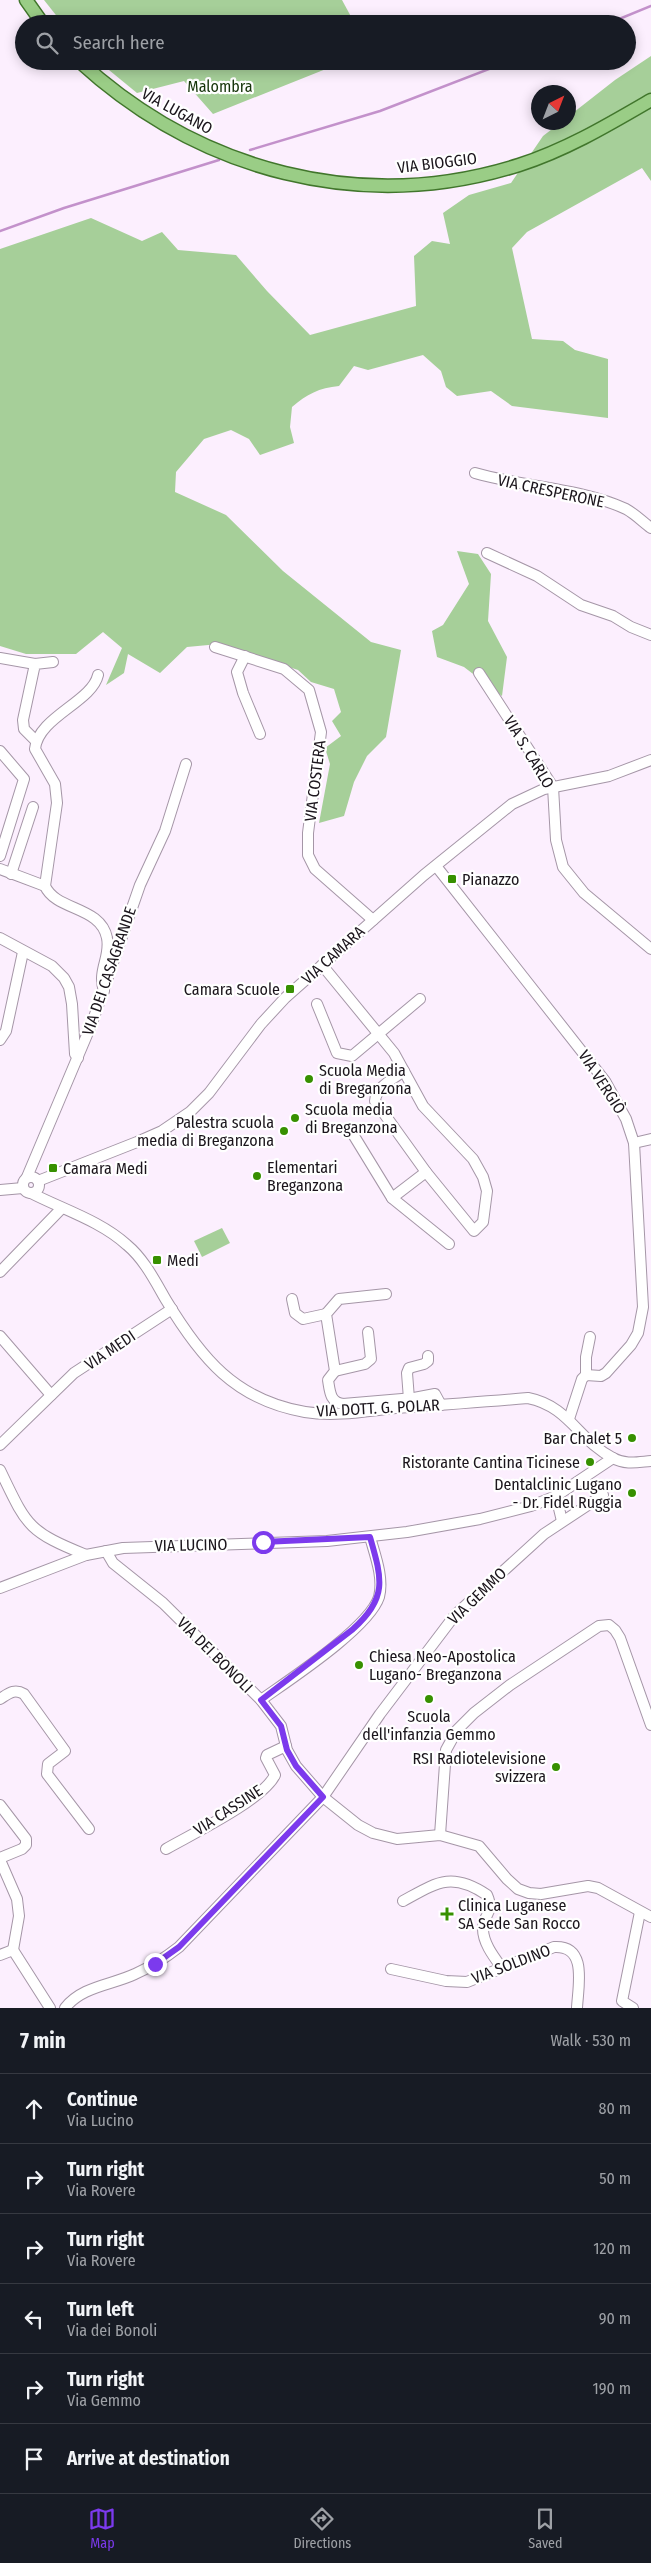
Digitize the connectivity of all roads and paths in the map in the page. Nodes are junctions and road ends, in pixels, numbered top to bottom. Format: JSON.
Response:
{"nodes":[{"id":1,"x":26,"y":0,"type":"edge"},
{"id":2,"x":37,"y":15,"type":"edge"},
{"id":3,"x":89,"y":70,"type":"edge"},
{"id":4,"x":651,"y":100,"type":"edge"},
{"id":5,"x":214,"y":150,"type":"joint"},
{"id":6,"x":475,"y":473,"type":"dead end"},
{"id":7,"x":651,"y":528,"type":"edge"},
{"id":8,"x":487,"y":552,"type":"dead end"},
{"id":9,"x":651,"y":635,"type":"edge"},
{"id":10,"x":215,"y":647,"type":"dead end"},
{"id":11,"x":245,"y":656,"type":"junction"},
{"id":12,"x":0,"y":658,"type":"edge"},
{"id":13,"x":53,"y":662,"type":"dead end"},
{"id":14,"x":35,"y":664,"type":"junction"},
{"id":15,"x":479,"y":673,"type":"dead end"},
{"id":16,"x":98,"y":675,"type":"dead end"},
{"id":17,"x":260,"y":734,"type":"dead end"},
{"id":18,"x":36,"y":741,"type":"junction"},
{"id":19,"x":0,"y":751,"type":"edge"},
{"id":20,"x":651,"y":760,"type":"edge"},
{"id":21,"x":186,"y":764,"type":"dead end"},
{"id":22,"x":553,"y":786,"type":"junction"},
{"id":23,"x":33,"y":807,"type":"dead end"},
{"id":24,"x":0,"y":856,"type":"edge"},
{"id":25,"x":436,"y":866,"type":"junction"},
{"id":26,"x":0,"y":869,"type":"edge"},
{"id":27,"x":11,"y":874,"type":"junction"},
{"id":28,"x":45,"y":886,"type":"junction"},
{"id":29,"x":373,"y":920,"type":"junction"},
{"id":30,"x":0,"y":938,"type":"edge"},
{"id":31,"x":651,"y":949,"type":"edge"},
{"id":32,"x":24,"y":952,"type":"junction"},
{"id":33,"x":322,"y":965,"type":"junction"},
{"id":34,"x":104,"y":992,"type":"junction"},
{"id":35,"x":420,"y":999,"type":"dead end"},
{"id":36,"x":317,"y":1004,"type":"dead end"},
{"id":37,"x":378,"y":1036,"type":"junction"},
{"id":38,"x":0,"y":1040,"type":"edge"},
{"id":39,"x":78,"y":1058,"type":"junction"},
{"id":40,"x":404,"y":1072,"type":"junction"},
{"id":41,"x":351,"y":1130,"type":"dead end"},
{"id":42,"x":651,"y":1139,"type":"edge"},
{"id":43,"x":634,"y":1143,"type":"junction"},
{"id":44,"x":426,"y":1172,"type":"junction"},
{"id":45,"x":28,"y":1177,"type":"junction"},
{"id":46,"x":38,"y":1181,"type":"junction"},
{"id":47,"x":0,"y":1190,"type":"edge"},
{"id":48,"x":27,"y":1190,"type":"junction"},
{"id":49,"x":392,"y":1198,"type":"junction"},
{"id":50,"x":61,"y":1209,"type":"junction"},
{"id":51,"x":449,"y":1244,"type":"dead end"},
{"id":52,"x":0,"y":1272,"type":"edge"},
{"id":53,"x":386,"y":1294,"type":"dead end"},
{"id":54,"x":292,"y":1299,"type":"dead end"},
{"id":55,"x":172,"y":1309,"type":"junction"},
{"id":56,"x":326,"y":1314,"type":"junction"},
{"id":57,"x":368,"y":1332,"type":"dead end"},
{"id":58,"x":0,"y":1336,"type":"edge"},
{"id":59,"x":590,"y":1337,"type":"dead end"},
{"id":60,"x":428,"y":1356,"type":"dead end"},
{"id":61,"x":335,"y":1371,"type":"junction"},
{"id":62,"x":586,"y":1375,"type":"junction"},
{"id":63,"x":51,"y":1395,"type":"junction"},
{"id":64,"x":409,"y":1399,"type":"junction"},
{"id":65,"x":441,"y":1404,"type":"junction"},
{"id":66,"x":569,"y":1419,"type":"junction"},
{"id":67,"x":0,"y":1445,"type":"edge"},
{"id":68,"x":613,"y":1458,"type":"junction"},
{"id":69,"x":651,"y":1461,"type":"edge"},
{"id":70,"x":0,"y":1470,"type":"edge"},
{"id":71,"x":603,"y":1495,"type":"dead end"},
{"id":72,"x":556,"y":1496,"type":"junction"},
{"id":73,"x":562,"y":1521,"type":"junction"},
{"id":74,"x":370,"y":1537,"type":"junction"},
{"id":75,"x":106,"y":1552,"type":"junction"},
{"id":76,"x":86,"y":1555,"type":"junction"},
{"id":77,"x":0,"y":1588,"type":"edge"},
{"id":78,"x":0,"y":1699,"type":"edge"},
{"id":79,"x":261,"y":1700,"type":"junction"},
{"id":80,"x":651,"y":1726,"type":"edge"},
{"id":81,"x":286,"y":1746,"type":"junction"},
{"id":82,"x":323,"y":1797,"type":"junction"},
{"id":83,"x":0,"y":1805,"type":"edge"},
{"id":84,"x":89,"y":1829,"type":"dead end"},
{"id":85,"x":440,"y":1835,"type":"junction"},
{"id":86,"x":166,"y":1849,"type":"dead end"},
{"id":87,"x":0,"y":1859,"type":"edge"},
{"id":88,"x":403,"y":1901,"type":"dead end"},
{"id":89,"x":640,"y":1912,"type":"junction"},
{"id":90,"x":651,"y":1918,"type":"edge"},
{"id":91,"x":13,"y":1950,"type":"junction"},
{"id":92,"x":0,"y":1955,"type":"edge"},
{"id":93,"x":502,"y":1968,"type":"junction"},
{"id":94,"x":391,"y":1969,"type":"dead end"},
{"id":95,"x":50,"y":2008,"type":"edge"},
{"id":96,"x":65,"y":2008,"type":"edge"},
{"id":97,"x":577,"y":2008,"type":"edge"},
{"id":98,"x":633,"y":2008,"type":"edge"}],
"edges":[{"from":1,"to":2,"type":"main road"},
{"from":3,"to":5,"type":"main road","name":"VIA LUGANO"},
{"from":4,"to":5,"type":"main road","name":"VIA BIOGGIO"},
{"from":6,"to":7,"type":"street","name":"VIA CRESPERONE"},
{"from":8,"to":9,"type":"street"},
{"from":10,"to":11,"type":"street","name":"VIA COSTERA"},
{"from":11,"to":17,"type":"street"},
{"from":11,"to":29,"type":"street","name":"VIA COSTERA"},
{"from":12,"to":14,"type":"street"},
{"from":13,"to":14,"type":"street"},
{"from":14,"to":18,"type":"street"},
{"from":15,"to":22,"type":"street","name":"VIA S. CARLO"},
{"from":16,"to":18,"type":"street"},
{"from":18,"to":28,"type":"street"},
{"from":19,"to":24,"type":"street"},
{"from":20,"to":22,"type":"street","name":"VIA CAMARA"},
{"from":21,"to":34,"type":"street","name":"VIA DEI CASAGRANDE"},
{"from":22,"to":25,"type":"street","name":"VIA CAMARA"},
{"from":22,"to":31,"type":"street","name":"VIA S. CARLO"},
{"from":23,"to":27,"type":"street"},
{"from":25,"to":29,"type":"street","name":"VIA CAMARA"},
{"from":25,"to":43,"type":"street","name":"VIA VERGIÒ"},
{"from":26,"to":27,"type":"street"},
{"from":27,"to":28,"type":"street"},
{"from":28,"to":34,"type":"street"},
{"from":29,"to":33,"type":"street","name":"VIA CAMARA"},
{"from":30,"to":32,"type":"street"},
{"from":32,"to":38,"type":"street"},
{"from":32,"to":39,"type":"street"},
{"from":33,"to":37,"type":"street"},
{"from":33,"to":46,"type":"street","name":"VIA CAMARA"},
{"from":34,"to":39,"type":"street","name":"VIA DEI CASAGRANDE"},
{"from":35,"to":37,"type":"street"},
{"from":36,"to":37,"type":"street"},
{"from":37,"to":40,"type":"street"},
{"from":39,"to":45,"type":"street","name":"VIA DEI CASAGRANDE"},
{"from":40,"to":44,"type":"street"},
{"from":40,"to":44,"type":"street"},
{"from":41,"to":49,"type":"street"},
{"from":42,"to":43,"type":"street"},
{"from":43,"to":62,"type":"street","name":"VIA VERGIÒ"},
{"from":44,"to":49,"type":"street"},
{"from":45,"to":46,"type":"street"},
{"from":45,"to":48,"type":"street"},
{"from":46,"to":48,"type":"street"},
{"from":47,"to":48,"type":"street"},
{"from":48,"to":50,"type":"street","name":"VIA DOTT. G. POLAR"},
{"from":49,"to":51,"type":"street"},
{"from":50,"to":52,"type":"street"},
{"from":50,"to":55,"type":"street","name":"VIA DOTT. G. POLAR"},
{"from":53,"to":56,"type":"street"},
{"from":54,"to":56,"type":"street"},
{"from":55,"to":63,"type":"street","name":"VIA MEDI"},
{"from":55,"to":65,"type":"street","name":"VIA DOTT. G. POLAR"},
{"from":56,"to":61,"type":"street"},
{"from":57,"to":61,"type":"street"},
{"from":58,"to":63,"type":"street"},
{"from":59,"to":62,"type":"street"},
{"from":60,"to":64,"type":"street"},
{"from":61,"to":64,"type":"street"},
{"from":62,"to":66,"type":"street"},
{"from":63,"to":67,"type":"street","name":"VIA MEDI"},
{"from":64,"to":65,"type":"street"},
{"from":65,"to":66,"type":"street","name":"VIA DOTT. G. POLAR"},
{"from":66,"to":68,"type":"street","name":"VIA DOTT. G. POLAR"},
{"from":68,"to":69,"type":"street"},
{"from":68,"to":72,"type":"street","name":"VIA LUCINO"},
{"from":70,"to":76,"type":"street"},
{"from":71,"to":73,"type":"street","name":"VIA GEMMO"},
{"from":72,"to":73,"type":"street"},
{"from":72,"to":74,"type":"street","name":"VIA LUCINO"},
{"from":73,"to":82,"type":"street","name":"VIA GEMMO"},
{"from":74,"to":75,"type":"street","name":"VIA LUCINO"},
{"from":74,"to":79,"type":"street"},
{"from":75,"to":76,"type":"street","name":"VIA LUCINO"},
{"from":75,"to":79,"type":"street","name":"VIA DEI BONOLI"},
{"from":76,"to":77,"type":"street","name":"VIA LUCINO"},
{"from":78,"to":84,"type":"street"},
{"from":79,"to":81,"type":"street","name":"VIA DEI BONOLI"},
{"from":80,"to":85,"type":"street"},
{"from":81,"to":82,"type":"street","name":"VIA DEI BONOLI"},
{"from":81,"to":86,"type":"street","name":"VIA CASSINE"},
{"from":82,"to":85,"type":"street","name":"VIA DEI BONOLI"},
{"from":82,"to":96,"type":"street","name":"VIA GEMMO"},
{"from":83,"to":87,"type":"street"},
{"from":85,"to":89,"type":"street"},
{"from":87,"to":91,"type":"street"},
{"from":88,"to":93,"type":"street"},
{"from":89,"to":90,"type":"street"},
{"from":89,"to":98,"type":"street"},
{"from":91,"to":92,"type":"street"},
{"from":91,"to":95,"type":"street"},
{"from":93,"to":94,"type":"street","name":"VIA SOLDINO"},
{"from":93,"to":97,"type":"street","name":"VIA SOLDINO"}]}
